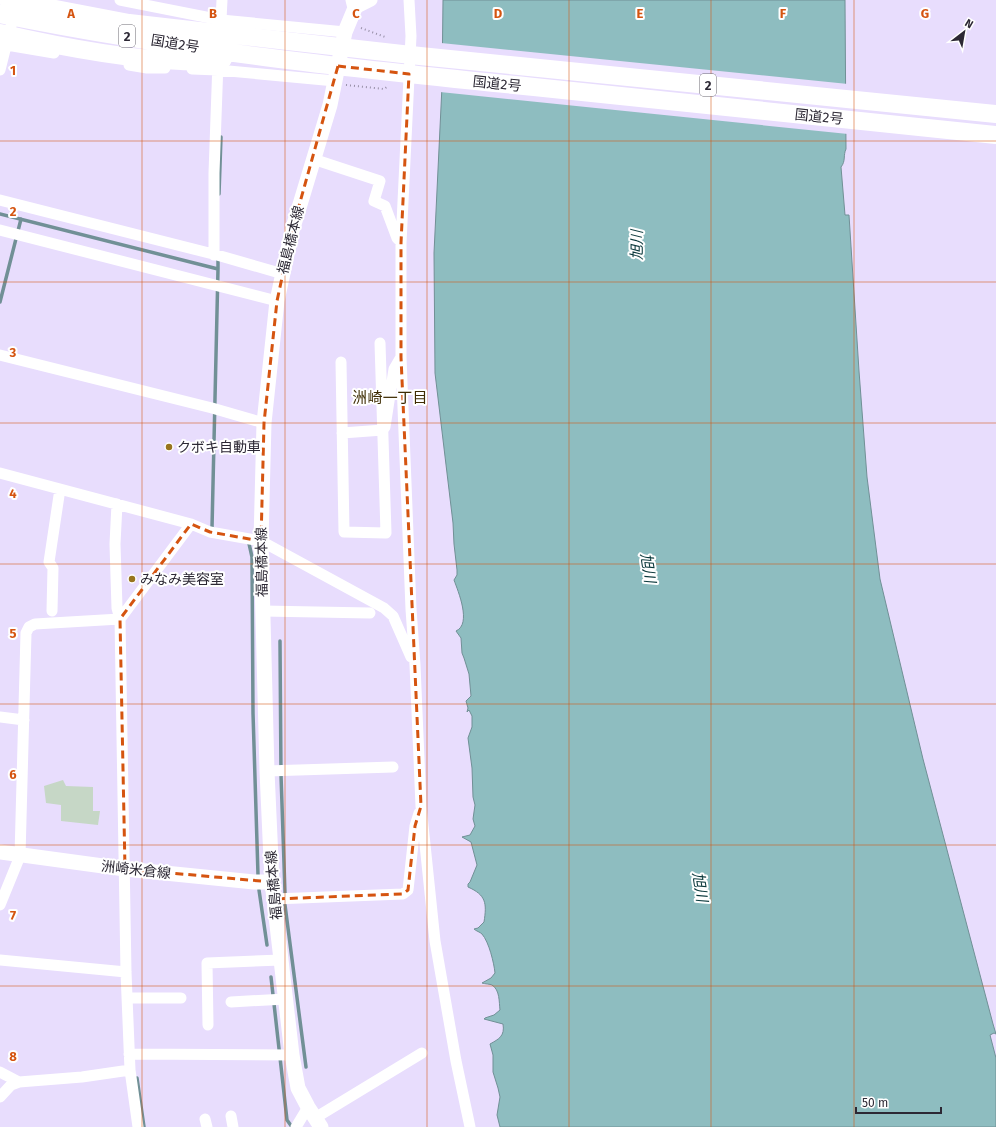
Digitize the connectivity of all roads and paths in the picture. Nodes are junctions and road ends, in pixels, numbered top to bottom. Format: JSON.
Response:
{"nodes":[{"id":1,"x":8,"y":0,"type":"edge"},
{"id":2,"x":18,"y":0,"type":"edge"},
{"id":3,"x":72,"y":0,"type":"edge"},
{"id":4,"x":120,"y":0,"type":"edge"},
{"id":5,"x":222,"y":0,"type":"edge"},
{"id":6,"x":371,"y":0,"type":"edge"},
{"id":7,"x":409,"y":0,"type":"edge"},
{"id":8,"x":354,"y":4,"type":"edge"},
{"id":9,"x":0,"y":14,"type":"edge"},
{"id":10,"x":219,"y":27,"type":"junction"},
{"id":11,"x":345,"y":32,"type":"junction"},
{"id":12,"x":2,"y":41,"type":"edge"},
{"id":13,"x":254,"y":56,"type":"junction"},
{"id":14,"x":0,"y":70,"type":"edge"},
{"id":15,"x":218,"y":70,"type":"junction"},
{"id":16,"x":335,"y":81,"type":"junction"},
{"id":17,"x":996,"y":114,"type":"edge"},
{"id":18,"x":996,"y":135,"type":"edge"},
{"id":19,"x":313,"y":159,"type":"junction"},
{"id":20,"x":0,"y":200,"type":"edge"},
{"id":21,"x":0,"y":230,"type":"edge"},
{"id":22,"x":401,"y":242,"type":"junction"},
{"id":23,"x":217,"y":256,"type":"junction"},
{"id":24,"x":283,"y":274,"type":"junction"},
{"id":25,"x":277,"y":301,"type":"junction"},
{"id":26,"x":380,"y":343,"type":"dead end"},
{"id":27,"x":0,"y":355,"type":"edge"},
{"id":28,"x":401,"y":357,"type":"junction"},
{"id":29,"x":341,"y":362,"type":"dead end"},
{"id":30,"x":264,"y":423,"type":"junction"},
{"id":31,"x":383,"y":430,"type":"junction"},
{"id":32,"x":342,"y":433,"type":"junction"},
{"id":33,"x":0,"y":473,"type":"edge"},
{"id":34,"x":60,"y":489,"type":"junction"},
{"id":35,"x":117,"y":504,"type":"junction"},
{"id":36,"x":191,"y":524,"type":"junction"},
{"id":37,"x":253,"y":540,"type":"junction"},
{"id":38,"x":52,"y":611,"type":"dead end"},
{"id":39,"x":263,"y":611,"type":"junction"},
{"id":40,"x":370,"y":613,"type":"dead end"},
{"id":41,"x":120,"y":619,"type":"junction"},
{"id":42,"x":414,"y":665,"type":"junction"},
{"id":43,"x":0,"y":717,"type":"edge"},
{"id":44,"x":24,"y":720,"type":"junction"},
{"id":45,"x":394,"y":767,"type":"dead end"},
{"id":46,"x":276,"y":771,"type":"junction"},
{"id":47,"x":421,"y":806,"type":"junction"},
{"id":48,"x":0,"y":852,"type":"edge"},
{"id":49,"x":20,"y":856,"type":"junction"},
{"id":50,"x":125,"y":869,"type":"junction"},
{"id":51,"x":272,"y":882,"type":"junction"},
{"id":52,"x":274,"y":899,"type":"junction"},
{"id":53,"x":0,"y":905,"type":"edge"},
{"id":54,"x":0,"y":960,"type":"edge"},
{"id":55,"x":281,"y":960,"type":"junction"},
{"id":56,"x":126,"y":972,"type":"junction"},
{"id":57,"x":130,"y":998,"type":"junction"},
{"id":58,"x":181,"y":998,"type":"dead end"},
{"id":59,"x":278,"y":999,"type":"junction"},
{"id":60,"x":231,"y":1002,"type":"dead end"},
{"id":61,"x":208,"y":1025,"type":"dead end"},
{"id":62,"x":422,"y":1053,"type":"dead end"},
{"id":63,"x":132,"y":1054,"type":"junction"},
{"id":64,"x":284,"y":1055,"type":"junction"},
{"id":65,"x":130,"y":1070,"type":"junction"},
{"id":66,"x":0,"y":1072,"type":"edge"},
{"id":67,"x":19,"y":1082,"type":"junction"},
{"id":68,"x":0,"y":1097,"type":"edge"},
{"id":69,"x":231,"y":1116,"type":"dead end"},
{"id":70,"x":314,"y":1118,"type":"edge"},
{"id":71,"x":138,"y":1127,"type":"edge"},
{"id":72,"x":234,"y":1127,"type":"edge"},
{"id":73,"x":296,"y":1127,"type":"edge"},
{"id":74,"x":470,"y":1127,"type":"edge"}],
"edges":[{"from":1,"to":10,"type":"highway","name":"国道2号","number":"2"},
{"from":2,"to":12,"type":"street"},
{"from":3,"to":10,"type":"highway"},
{"from":4,"to":10,"type":"street"},
{"from":5,"to":10,"type":"street"},
{"from":6,"to":8,"type":"street"},
{"from":7,"to":22,"type":"street"},
{"from":8,"to":11,"type":"main road","name":"福島橋本線"},
{"from":9,"to":13,"type":"highway","name":"国道2号","number":"2"},
{"from":10,"to":11,"type":"street"},
{"from":10,"to":15,"type":"street"},
{"from":10,"to":17,"type":"highway","name":"国道2号","number":"2"},
{"from":11,"to":16,"type":"main road","name":"福島橋本線"},
{"from":12,"to":13,"type":"highway"},
{"from":12,"to":14,"type":"street"},
{"from":12,"to":15,"type":"street"},
{"from":13,"to":18,"type":"highway","name":"国道2号","number":"2"},
{"from":15,"to":16,"type":"street"},
{"from":15,"to":23,"type":"street"},
{"from":16,"to":19,"type":"main road","name":"福島橋本線"},
{"from":19,"to":22,"type":"street"},
{"from":19,"to":24,"type":"main road","name":"福島橋本線"},
{"from":20,"to":23,"type":"street"},
{"from":21,"to":25,"type":"street"},
{"from":22,"to":28,"type":"street"},
{"from":23,"to":24,"type":"street"},
{"from":24,"to":25,"type":"main road","name":"福島橋本線"},
{"from":25,"to":30,"type":"main road","name":"福島橋本線"},
{"from":26,"to":31,"type":"street"},
{"from":27,"to":30,"type":"street"},
{"from":28,"to":31,"type":"street"},
{"from":28,"to":42,"type":"street"},
{"from":29,"to":32,"type":"street"},
{"from":30,"to":37,"type":"main road","name":"福島橋本線"},
{"from":31,"to":32,"type":"street"},
{"from":31,"to":32,"type":"street"},
{"from":33,"to":34,"type":"street"},
{"from":34,"to":35,"type":"street"},
{"from":34,"to":38,"type":"street"},
{"from":35,"to":36,"type":"street"},
{"from":35,"to":41,"type":"street"},
{"from":36,"to":37,"type":"street"},
{"from":36,"to":41,"type":"street"},
{"from":37,"to":39,"type":"main road","name":"福島橋本線"},
{"from":37,"to":42,"type":"street"},
{"from":39,"to":40,"type":"street"},
{"from":39,"to":46,"type":"main road","name":"福島橋本線"},
{"from":41,"to":44,"type":"street"},
{"from":41,"to":50,"type":"street"},
{"from":42,"to":47,"type":"street"},
{"from":43,"to":44,"type":"street"},
{"from":44,"to":49,"type":"street"},
{"from":45,"to":46,"type":"street"},
{"from":46,"to":51,"type":"main road","name":"福島橋本線"},
{"from":47,"to":52,"type":"street"},
{"from":47,"to":74,"type":"street"},
{"from":48,"to":49,"type":"main road","name":"洲崎米倉線"},
{"from":49,"to":50,"type":"main road","name":"洲崎米倉線"},
{"from":49,"to":53,"type":"street"},
{"from":50,"to":51,"type":"main road","name":"洲崎米倉線"},
{"from":50,"to":56,"type":"street"},
{"from":51,"to":52,"type":"main road","name":"福島橋本線"},
{"from":52,"to":55,"type":"main road","name":"福島橋本線"},
{"from":54,"to":56,"type":"street"},
{"from":55,"to":59,"type":"main road","name":"福島橋本線"},
{"from":55,"to":61,"type":"street"},
{"from":56,"to":57,"type":"street"},
{"from":57,"to":58,"type":"street"},
{"from":57,"to":63,"type":"street"},
{"from":59,"to":60,"type":"street"},
{"from":59,"to":64,"type":"main road","name":"福島橋本線"},
{"from":62,"to":70,"type":"street"},
{"from":63,"to":64,"type":"street"},
{"from":63,"to":65,"type":"street"},
{"from":64,"to":70,"type":"main road","name":"福島橋本線"},
{"from":65,"to":67,"type":"street"},
{"from":65,"to":71,"type":"street"},
{"from":66,"to":67,"type":"street"},
{"from":67,"to":68,"type":"street"},
{"from":69,"to":72,"type":"street"},
{"from":70,"to":73,"type":"street"}]}
